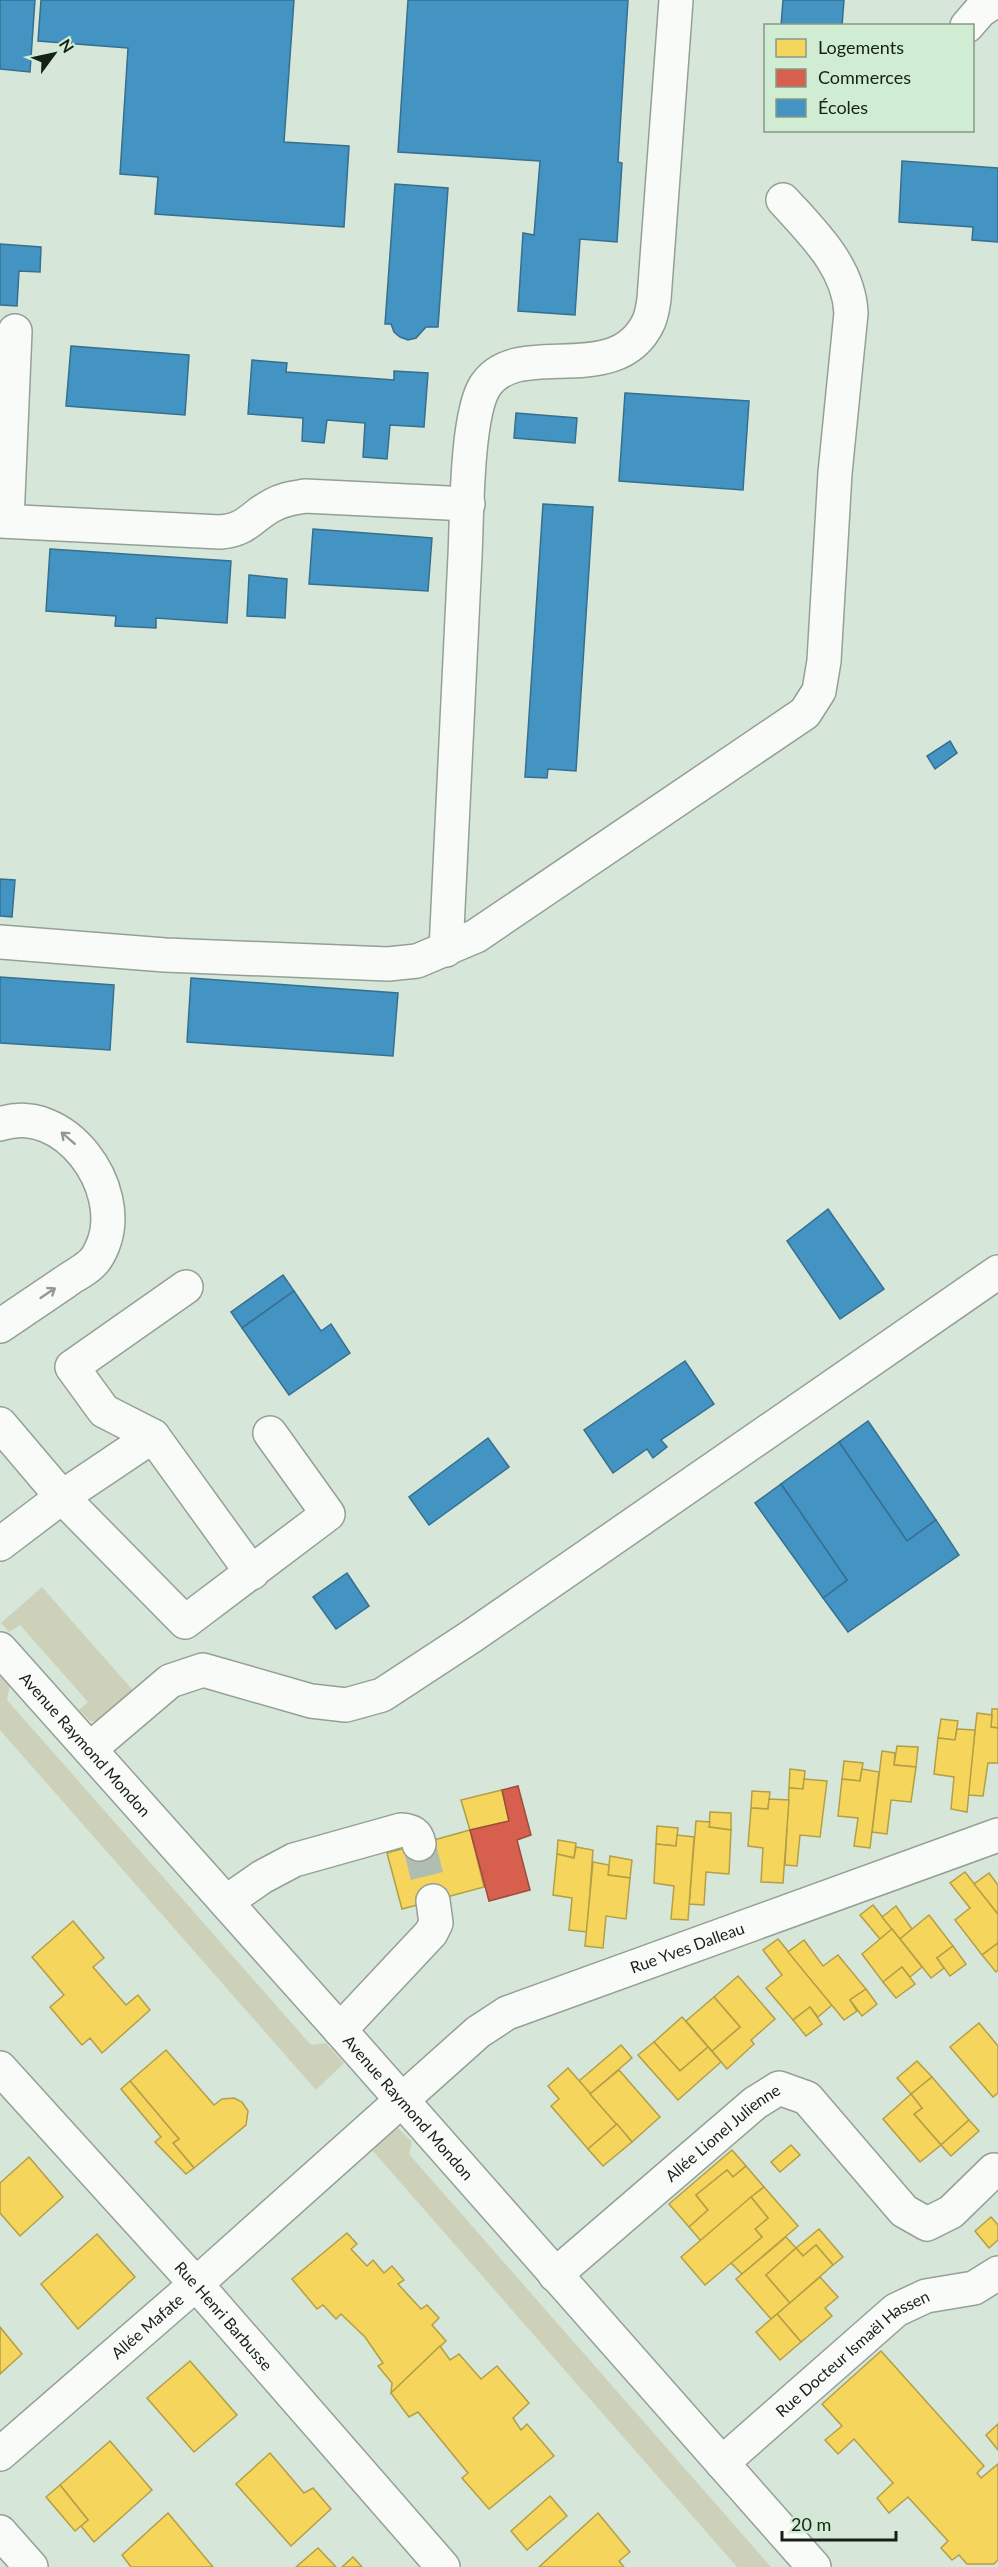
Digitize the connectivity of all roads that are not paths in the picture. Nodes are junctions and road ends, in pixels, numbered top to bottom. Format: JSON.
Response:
{"nodes":[{"id":1,"x":676,"y":0,"type":"edge"},
{"id":2,"x":996,"y":0,"type":"edge"},
{"id":3,"x":969,"y":24,"type":"edge"},
{"id":4,"x":783,"y":200,"type":"dead end"},
{"id":5,"x":15,"y":331,"type":"dead end"},
{"id":6,"x":468,"y":504,"type":"junction"},
{"id":7,"x":4,"y":521,"type":"edge"},
{"id":8,"x":0,"y":942,"type":"edge"},
{"id":9,"x":446,"y":950,"type":"junction"},
{"id":10,"x":0,"y":1124,"type":"edge"},
{"id":11,"x":998,"y":1272,"type":"edge"},
{"id":12,"x":186,"y":1287,"type":"dead end"},
{"id":13,"x":0,"y":1326,"type":"edge"},
{"id":14,"x":0,"y":1424,"type":"edge"},
{"id":15,"x":270,"y":1433,"type":"dead end"},
{"id":16,"x":153,"y":1436,"type":"junction"},
{"id":17,"x":62,"y":1497,"type":"junction"},
{"id":18,"x":0,"y":1544,"type":"edge"},
{"id":19,"x":252,"y":1573,"type":"junction"},
{"id":20,"x":0,"y":1649,"type":"edge"},
{"id":21,"x":90,"y":1749,"type":"junction"},
{"id":22,"x":998,"y":1835,"type":"edge"},
{"id":23,"x":419,"y":1844,"type":"tunnel mouth"},
{"id":24,"x":433,"y":1901,"type":"tunnel mouth"},
{"id":25,"x":226,"y":1902,"type":"junction"},
{"id":26,"x":340,"y":2030,"type":"junction"},
{"id":27,"x":0,"y":2068,"type":"edge"},
{"id":28,"x":401,"y":2101,"type":"junction"},
{"id":29,"x":994,"y":2170,"type":"dead end"},
{"id":30,"x":998,"y":2273,"type":"edge"},
{"id":31,"x":555,"y":2275,"type":"junction"},
{"id":32,"x":196,"y":2284,"type":"junction"},
{"id":33,"x":0,"y":2454,"type":"edge"},
{"id":34,"x":722,"y":2463,"type":"junction"},
{"id":35,"x":0,"y":2532,"type":"edge"},
{"id":36,"x":32,"y":2567,"type":"edge"},
{"id":37,"x":443,"y":2567,"type":"edge"},
{"id":38,"x":814,"y":2567,"type":"edge"}],
"edges":[{"from":1,"to":6,"type":"street"},
{"from":2,"to":3,"type":"street"},
{"from":4,"to":9,"type":"street"},
{"from":5,"to":7,"type":"street"},
{"from":6,"to":7,"type":"street"},
{"from":6,"to":9,"type":"street"},
{"from":8,"to":9,"type":"street"},
{"from":13,"to":10,"type":"street","one_way":true},
{"from":11,"to":21,"type":"street"},
{"from":12,"to":16,"type":"street"},
{"from":14,"to":17,"type":"street"},
{"from":15,"to":19,"type":"street"},
{"from":16,"to":17,"type":"street"},
{"from":16,"to":19,"type":"street"},
{"from":17,"to":18,"type":"street"},
{"from":17,"to":19,"type":"street"},
{"from":20,"to":21,"type":"street","name":"Avenue Raymond Mondon"},
{"from":21,"to":25,"type":"street","name":"Avenue Raymond Mondon"},
{"from":22,"to":28,"type":"street","name":"Rue Yves Dalleau"},
{"from":23,"to":25,"type":"street"},
{"from":24,"to":26,"type":"street"},
{"from":25,"to":26,"type":"street","name":"Avenue Raymond Mondon"},
{"from":26,"to":28,"type":"street","name":"Avenue Raymond Mondon"},
{"from":27,"to":32,"type":"street","name":"Rue Henri Barbusse"},
{"from":28,"to":31,"type":"street","name":"Avenue Raymond Mondon"},
{"from":28,"to":32,"type":"street","name":"Allée Mafate"},
{"from":29,"to":31,"type":"street","name":"Allée Lionel Julienne"},
{"from":30,"to":34,"type":"street","name":"Rue Docteur Ismaël Hassen"},
{"from":31,"to":34,"type":"street","name":"Avenue Raymond Mondon"},
{"from":32,"to":33,"type":"street","name":"Allée Mafate"},
{"from":32,"to":37,"type":"street","name":"Rue Henri Barbusse"},
{"from":34,"to":38,"type":"street","name":"Avenue Raymond Mondon"},
{"from":35,"to":36,"type":"street"}]}
